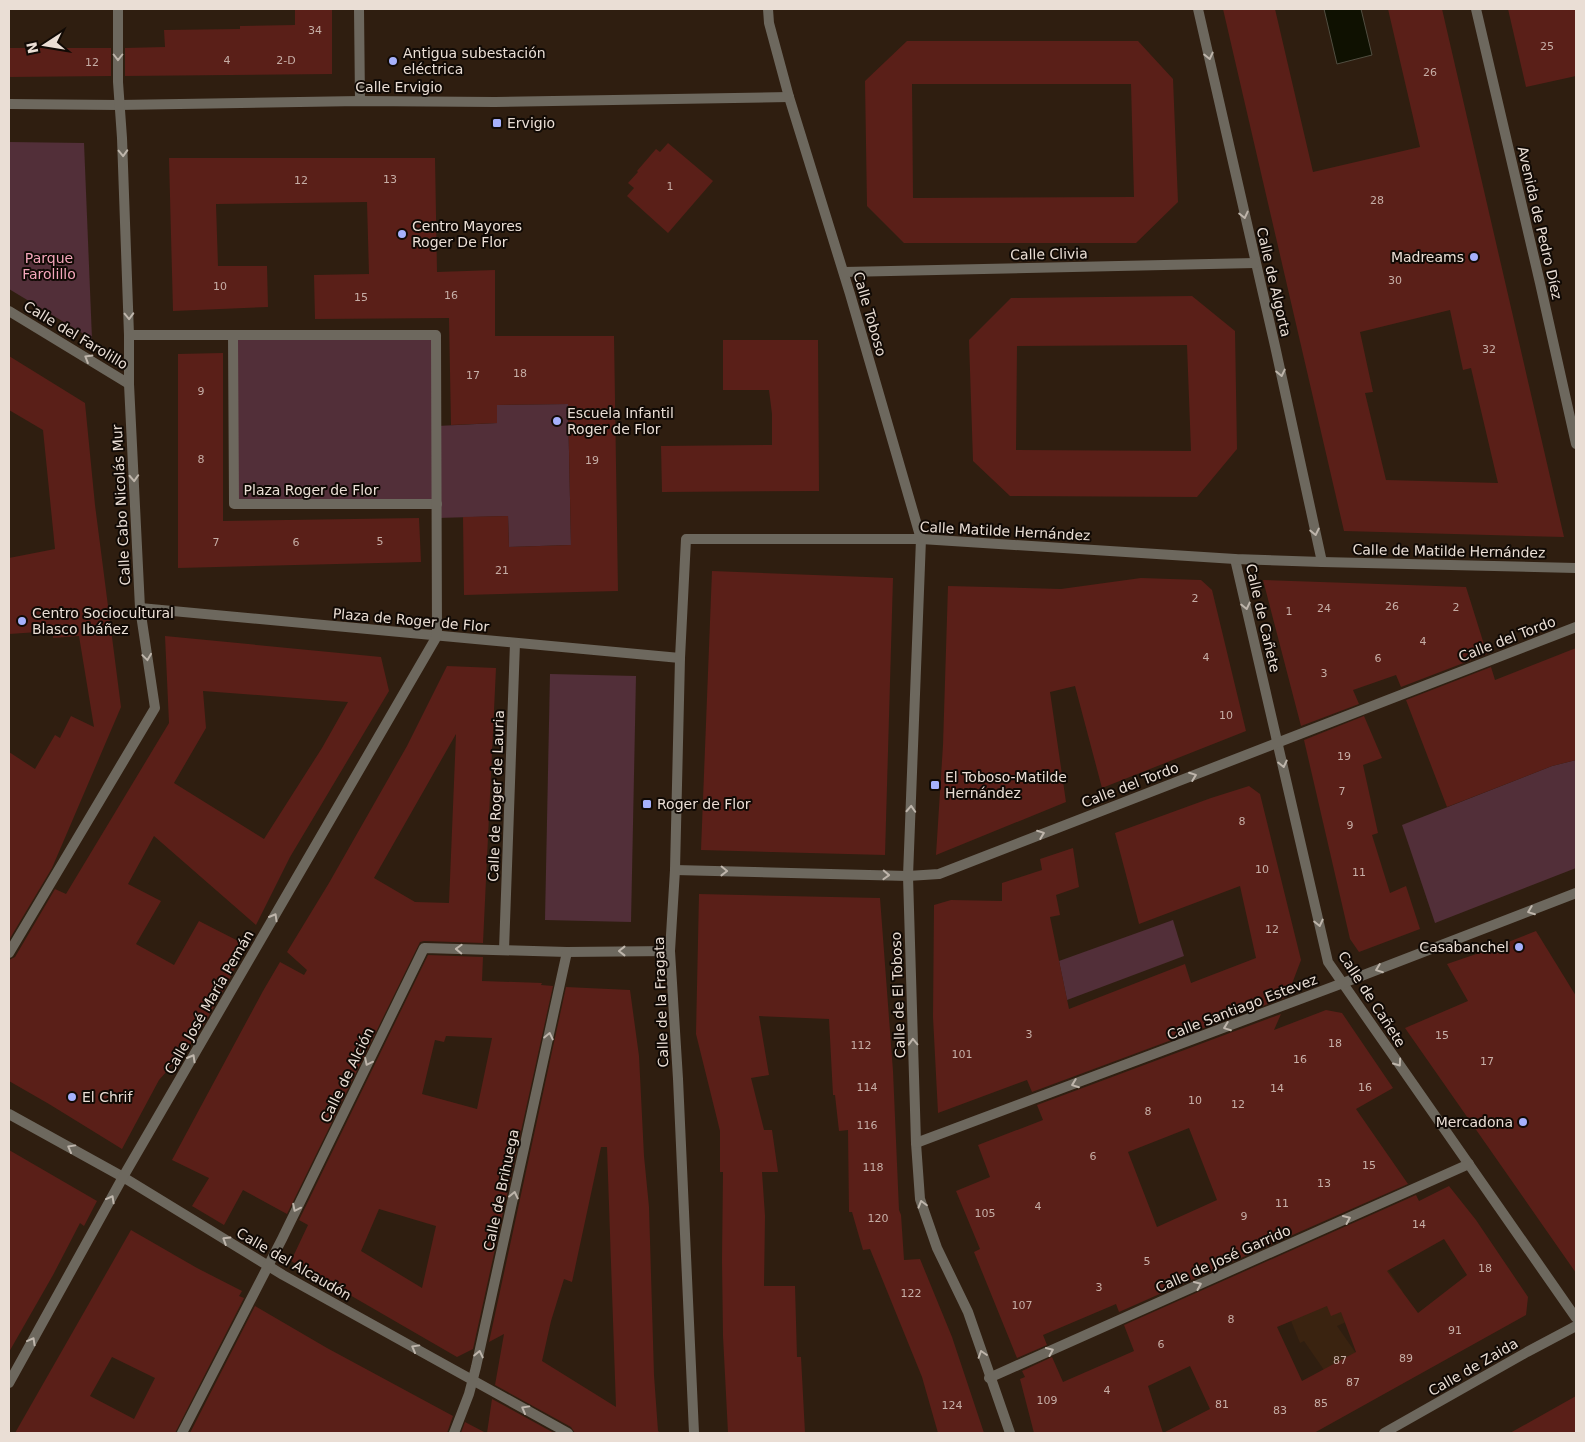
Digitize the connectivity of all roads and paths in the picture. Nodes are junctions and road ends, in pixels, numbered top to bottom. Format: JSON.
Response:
{"nodes":[{"id":1,"x":118,"y":9,"type":"edge"},
{"id":2,"x":359,"y":9,"type":"edge"},
{"id":3,"x":768,"y":9,"type":"edge"},
{"id":4,"x":1198,"y":9,"type":"edge"},
{"id":5,"x":1476,"y":9,"type":"edge"},
{"id":6,"x":789,"y":97,"type":"junction"},
{"id":7,"x":360,"y":101,"type":"junction"},
{"id":8,"x":9,"y":104,"type":"edge"},
{"id":9,"x":118,"y":105,"type":"junction"},
{"id":10,"x":1255,"y":263,"type":"junction"},
{"id":11,"x":844,"y":272,"type":"junction"},
{"id":12,"x":9,"y":311,"type":"edge"},
{"id":13,"x":129,"y":335,"type":"junction"},
{"id":14,"x":233,"y":335,"type":"junction"},
{"id":15,"x":129,"y":384,"type":"junction"},
{"id":16,"x":1576,"y":444,"type":"edge"},
{"id":17,"x":437,"y":504,"type":"junction"},
{"id":18,"x":686,"y":539,"type":"joint"},
{"id":19,"x":921,"y":539,"type":"junction"},
{"id":20,"x":1235,"y":559,"type":"junction"},
{"id":21,"x":1322,"y":562,"type":"junction"},
{"id":22,"x":1576,"y":568,"type":"edge"},
{"id":23,"x":140,"y":608,"type":"junction"},
{"id":24,"x":1576,"y":627,"type":"edge"},
{"id":25,"x":437,"y":636,"type":"junction"},
{"id":26,"x":515,"y":643,"type":"junction"},
{"id":27,"x":680,"y":658,"type":"junction"},
{"id":28,"x":1278,"y":743,"type":"junction"},
{"id":29,"x":675,"y":870,"type":"junction"},
{"id":30,"x":908,"y":876,"type":"junction"},
{"id":31,"x":1576,"y":893,"type":"edge"},
{"id":32,"x":504,"y":950,"type":"junction"},
{"id":33,"x":670,"y":951,"type":"junction"},
{"id":34,"x":9,"y":952,"type":"edge"},
{"id":35,"x":567,"y":952,"type":"junction"},
{"id":36,"x":1343,"y":984,"type":"junction"},
{"id":37,"x":9,"y":1114,"type":"edge"},
{"id":38,"x":916,"y":1143,"type":"junction"},
{"id":39,"x":1468,"y":1164,"type":"junction"},
{"id":40,"x":123,"y":1177,"type":"junction"},
{"id":41,"x":267,"y":1266,"type":"junction"},
{"id":42,"x":1576,"y":1318,"type":"edge"},
{"id":43,"x":1576,"y":1326,"type":"edge"},
{"id":44,"x":989,"y":1378,"type":"junction"},
{"id":45,"x":473,"y":1380,"type":"junction"},
{"id":46,"x":9,"y":1384,"type":"edge"},
{"id":47,"x":1403,"y":1429,"type":"edge"},
{"id":48,"x":182,"y":1433,"type":"edge"},
{"id":49,"x":454,"y":1433,"type":"edge"},
{"id":50,"x":568,"y":1433,"type":"edge"},
{"id":51,"x":694,"y":1433,"type":"edge"},
{"id":52,"x":1010,"y":1433,"type":"edge"},
{"id":53,"x":1384,"y":1433,"type":"edge"}],
"edges":[{"from":1,"to":9,"type":"street","name":"Calle Cabo Nicolás Mur","one_way":true},
{"from":2,"to":7,"type":"street"},
{"from":3,"to":6,"type":"street"},
{"from":4,"to":10,"type":"street","name":"Calle de Algorta","one_way":true},
{"from":5,"to":16,"type":"street","name":"Avenida de Pedro Díez"},
{"from":6,"to":7,"type":"street","name":"Calle Ervigio"},
{"from":6,"to":11,"type":"street","name":"Calle Toboso"},
{"from":7,"to":9,"type":"street","name":"Calle Ervigio"},
{"from":8,"to":9,"type":"street","name":"Calle Ervigio"},
{"from":9,"to":13,"type":"street","name":"Calle Cabo Nicolás Mur","one_way":true},
{"from":10,"to":11,"type":"street","name":"Calle Clivia"},
{"from":10,"to":21,"type":"street","name":"Calle de Algorta","one_way":true},
{"from":11,"to":19,"type":"street","name":"Calle Toboso"},
{"from":15,"to":12,"type":"street","name":"Calle del Farolillo","one_way":true},
{"from":13,"to":14,"type":"street"},
{"from":13,"to":15,"type":"street","name":"Calle Cabo Nicolás Mur"},
{"from":14,"to":17,"type":"street","name":"Plaza Roger de Flor"},
{"from":14,"to":17,"type":"street"},
{"from":15,"to":23,"type":"street","name":"Calle Cabo Nicolás Mur","one_way":true},
{"from":17,"to":25,"type":"street"},
{"from":18,"to":19,"type":"street","name":"Calle Matilde Hernández"},
{"from":18,"to":27,"type":"street","name":"Calle de la Fragata"},
{"from":19,"to":20,"type":"street","name":"Calle Matilde Hernández"},
{"from":30,"to":19,"type":"street","name":"Calle de El Toboso","one_way":true},
{"from":20,"to":21,"type":"street","name":"Calle Matilde Hernández"},
{"from":20,"to":28,"type":"street","name":"Calle de Cañete","one_way":true},
{"from":21,"to":22,"type":"street","name":"Calle de Matilde Hernández"},
{"from":23,"to":25,"type":"street","name":"Plaza de Roger de Flor"},
{"from":23,"to":34,"type":"street","name":"Calle Cabo Nicolás Mur","one_way":true},
{"from":24,"to":28,"type":"street","name":"Calle del Tordo"},
{"from":25,"to":26,"type":"street","name":"Plaza de Roger de Flor"},
{"from":40,"to":25,"type":"street","name":"Calle José María Pemán","one_way":true},
{"from":26,"to":27,"type":"street","name":"Plaza de Roger de Flor"},
{"from":26,"to":32,"type":"street","name":"Calle de Roger de Lauria"},
{"from":27,"to":29,"type":"street","name":"Calle de la Fragata"},
{"from":30,"to":28,"type":"street","name":"Calle del Tordo","one_way":true},
{"from":28,"to":36,"type":"street","name":"Calle de Cañete","one_way":true},
{"from":29,"to":30,"type":"street","name":"Calle del Tordo","one_way":true},
{"from":29,"to":33,"type":"street","name":"Calle de la Fragata"},
{"from":38,"to":30,"type":"street","name":"Calle de El Toboso","one_way":true},
{"from":31,"to":36,"type":"street","name":"Calle Santiago Estevez","one_way":true},
{"from":32,"to":35,"type":"street","name":"Calle de Alción"},
{"from":32,"to":41,"type":"street","name":"Calle de Alción","one_way":true},
{"from":33,"to":35,"type":"street","name":"Calle de Alción","one_way":true},
{"from":33,"to":51,"type":"street","name":"Calle de la Fragata"},
{"from":45,"to":35,"type":"street","name":"Calle de Brihuega","one_way":true},
{"from":36,"to":38,"type":"street","name":"Calle Santiago Estevez","one_way":true},
{"from":36,"to":39,"type":"street","name":"Calle de Cañete","one_way":true},
{"from":40,"to":37,"type":"street","name":"Calle del Alcaudón","one_way":true},
{"from":44,"to":38,"type":"street","name":"Calle de El Toboso","one_way":true},
{"from":39,"to":42,"type":"street","name":"Calle de Cañete"},
{"from":44,"to":39,"type":"street","name":"Calle de José Garrido","one_way":true},
{"from":41,"to":40,"type":"street","name":"Calle del Alcaudón","one_way":true},
{"from":46,"to":40,"type":"street","name":"Calle José María Pemán","one_way":true},
{"from":45,"to":41,"type":"street","name":"Calle del Alcaudón","one_way":true},
{"from":41,"to":48,"type":"street","name":"Calle de Alción"},
{"from":43,"to":47,"type":"street","name":"Calle de Zaida"},
{"from":44,"to":52,"type":"street","name":"Calle de El Toboso"},
{"from":45,"to":49,"type":"street","name":"Calle de Brihuega"},
{"from":50,"to":45,"type":"street","name":"Calle del Alcaudón","one_way":true},
{"from":47,"to":53,"type":"street","name":"Calle de Zaida"}]}
